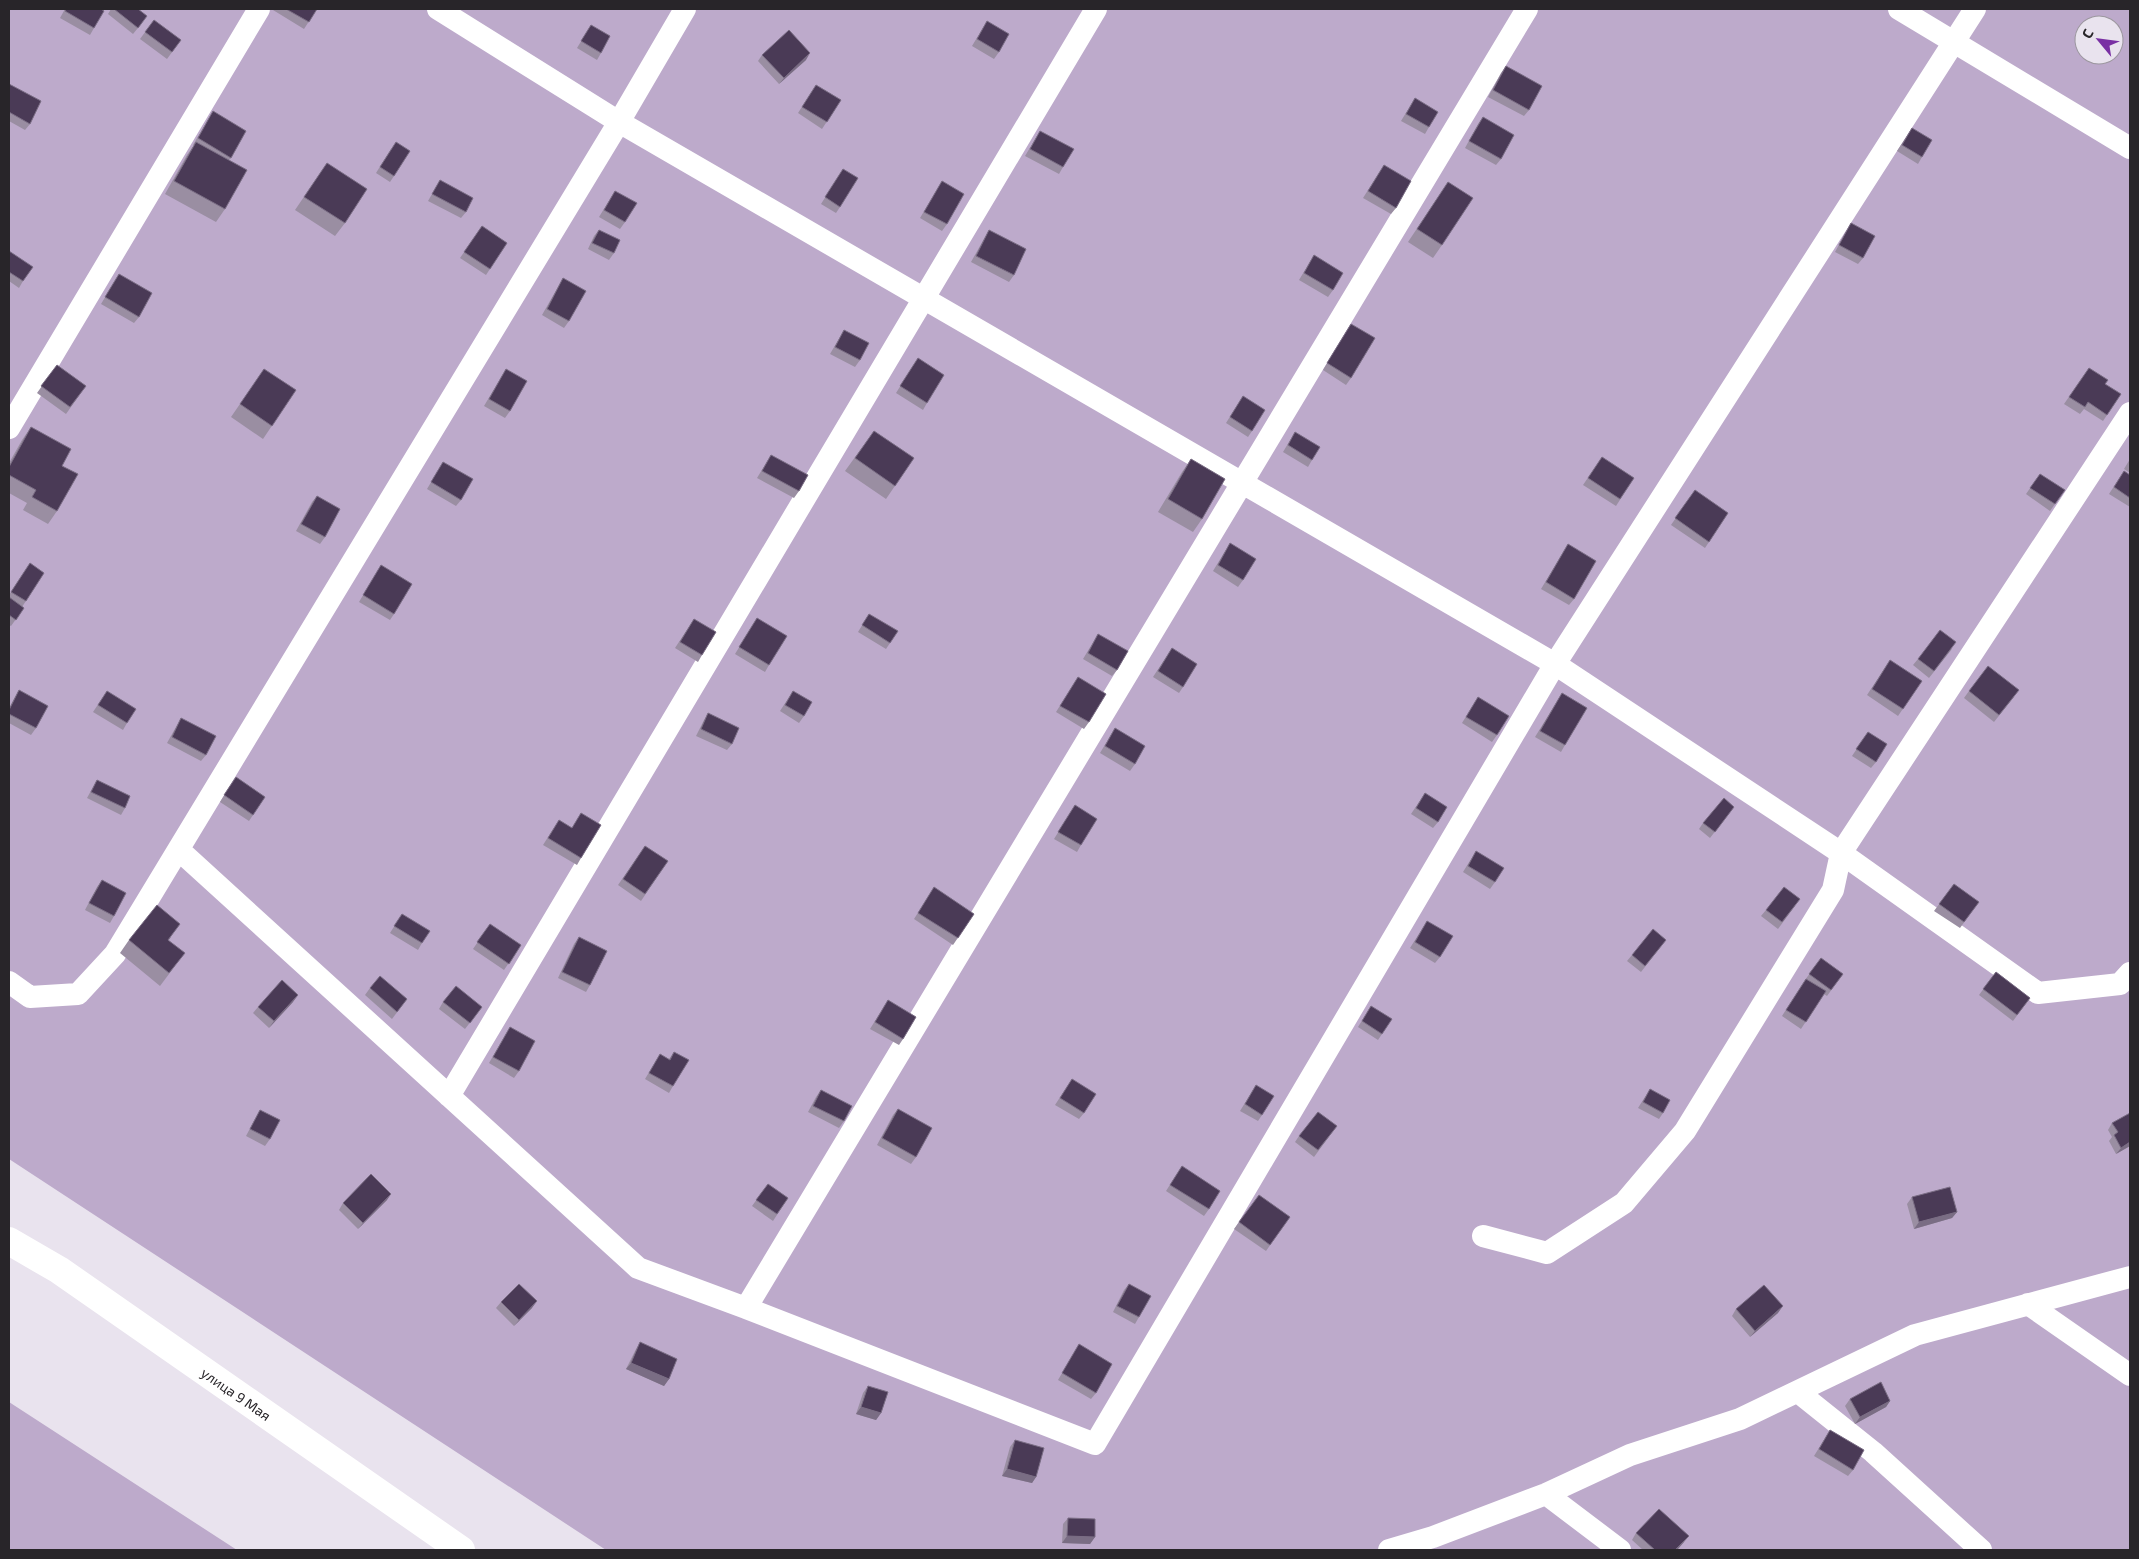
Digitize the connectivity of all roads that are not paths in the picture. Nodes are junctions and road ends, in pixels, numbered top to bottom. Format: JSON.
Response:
{"nodes":[{"id":1,"x":259,"y":9,"type":"edge"},
{"id":2,"x":438,"y":9,"type":"edge"},
{"id":3,"x":685,"y":9,"type":"edge"},
{"id":4,"x":1096,"y":9,"type":"edge"},
{"id":5,"x":1528,"y":9,"type":"edge"},
{"id":6,"x":1899,"y":9,"type":"edge"},
{"id":7,"x":1974,"y":9,"type":"edge"},
{"id":8,"x":1955,"y":42,"type":"junction"},
{"id":9,"x":619,"y":122,"type":"junction"},
{"id":10,"x":2130,"y":148,"type":"edge"},
{"id":11,"x":924,"y":298,"type":"junction"},
{"id":12,"x":2130,"y":413,"type":"edge"},
{"id":13,"x":9,"y":428,"type":"edge"},
{"id":14,"x":1243,"y":483,"type":"junction"},
{"id":15,"x":1555,"y":664,"type":"junction"},
{"id":16,"x":179,"y":850,"type":"junction"},
{"id":17,"x":1841,"y":853,"type":"junction"},
{"id":18,"x":2130,"y":973,"type":"edge"},
{"id":19,"x":9,"y":982,"type":"edge"},
{"id":20,"x":449,"y":1096,"type":"junction"},
{"id":21,"x":1483,"y":1236,"type":"dead end"},
{"id":22,"x":9,"y":1241,"type":"edge"},
{"id":23,"x":2130,"y":1277,"type":"edge"},
{"id":24,"x":2028,"y":1304,"type":"junction"},
{"id":25,"x":746,"y":1308,"type":"junction"},
{"id":26,"x":2130,"y":1375,"type":"edge"},
{"id":27,"x":1798,"y":1392,"type":"junction"},
{"id":28,"x":1546,"y":1494,"type":"junction"},
{"id":29,"x":461,"y":1550,"type":"edge"},
{"id":30,"x":1389,"y":1550,"type":"edge"},
{"id":31,"x":1620,"y":1550,"type":"edge"},
{"id":32,"x":1981,"y":1550,"type":"edge"}],
"edges":[{"from":1,"to":13,"type":"lane"},
{"from":2,"to":9,"type":"lane"},
{"from":3,"to":9,"type":"lane"},
{"from":4,"to":11,"type":"lane"},
{"from":5,"to":14,"type":"lane"},
{"from":6,"to":8,"type":"lane"},
{"from":7,"to":8,"type":"lane"},
{"from":8,"to":10,"type":"lane"},
{"from":8,"to":15,"type":"lane"},
{"from":9,"to":11,"type":"lane"},
{"from":9,"to":16,"type":"lane"},
{"from":11,"to":14,"type":"lane"},
{"from":11,"to":20,"type":"lane"},
{"from":12,"to":17,"type":"lane"},
{"from":14,"to":15,"type":"lane"},
{"from":14,"to":25,"type":"lane"},
{"from":15,"to":17,"type":"lane"},
{"from":15,"to":25,"type":"lane"},
{"from":16,"to":19,"type":"lane"},
{"from":16,"to":20,"type":"lane"},
{"from":17,"to":18,"type":"lane"},
{"from":17,"to":21,"type":"lane"},
{"from":20,"to":25,"type":"lane"},
{"from":22,"to":29,"type":"main road","name":"улица 9 Мая"},
{"from":23,"to":24,"type":"lane"},
{"from":24,"to":26,"type":"lane"},
{"from":24,"to":27,"type":"lane"},
{"from":27,"to":28,"type":"lane"},
{"from":27,"to":32,"type":"lane"},
{"from":28,"to":30,"type":"lane"},
{"from":28,"to":31,"type":"lane"}]}
